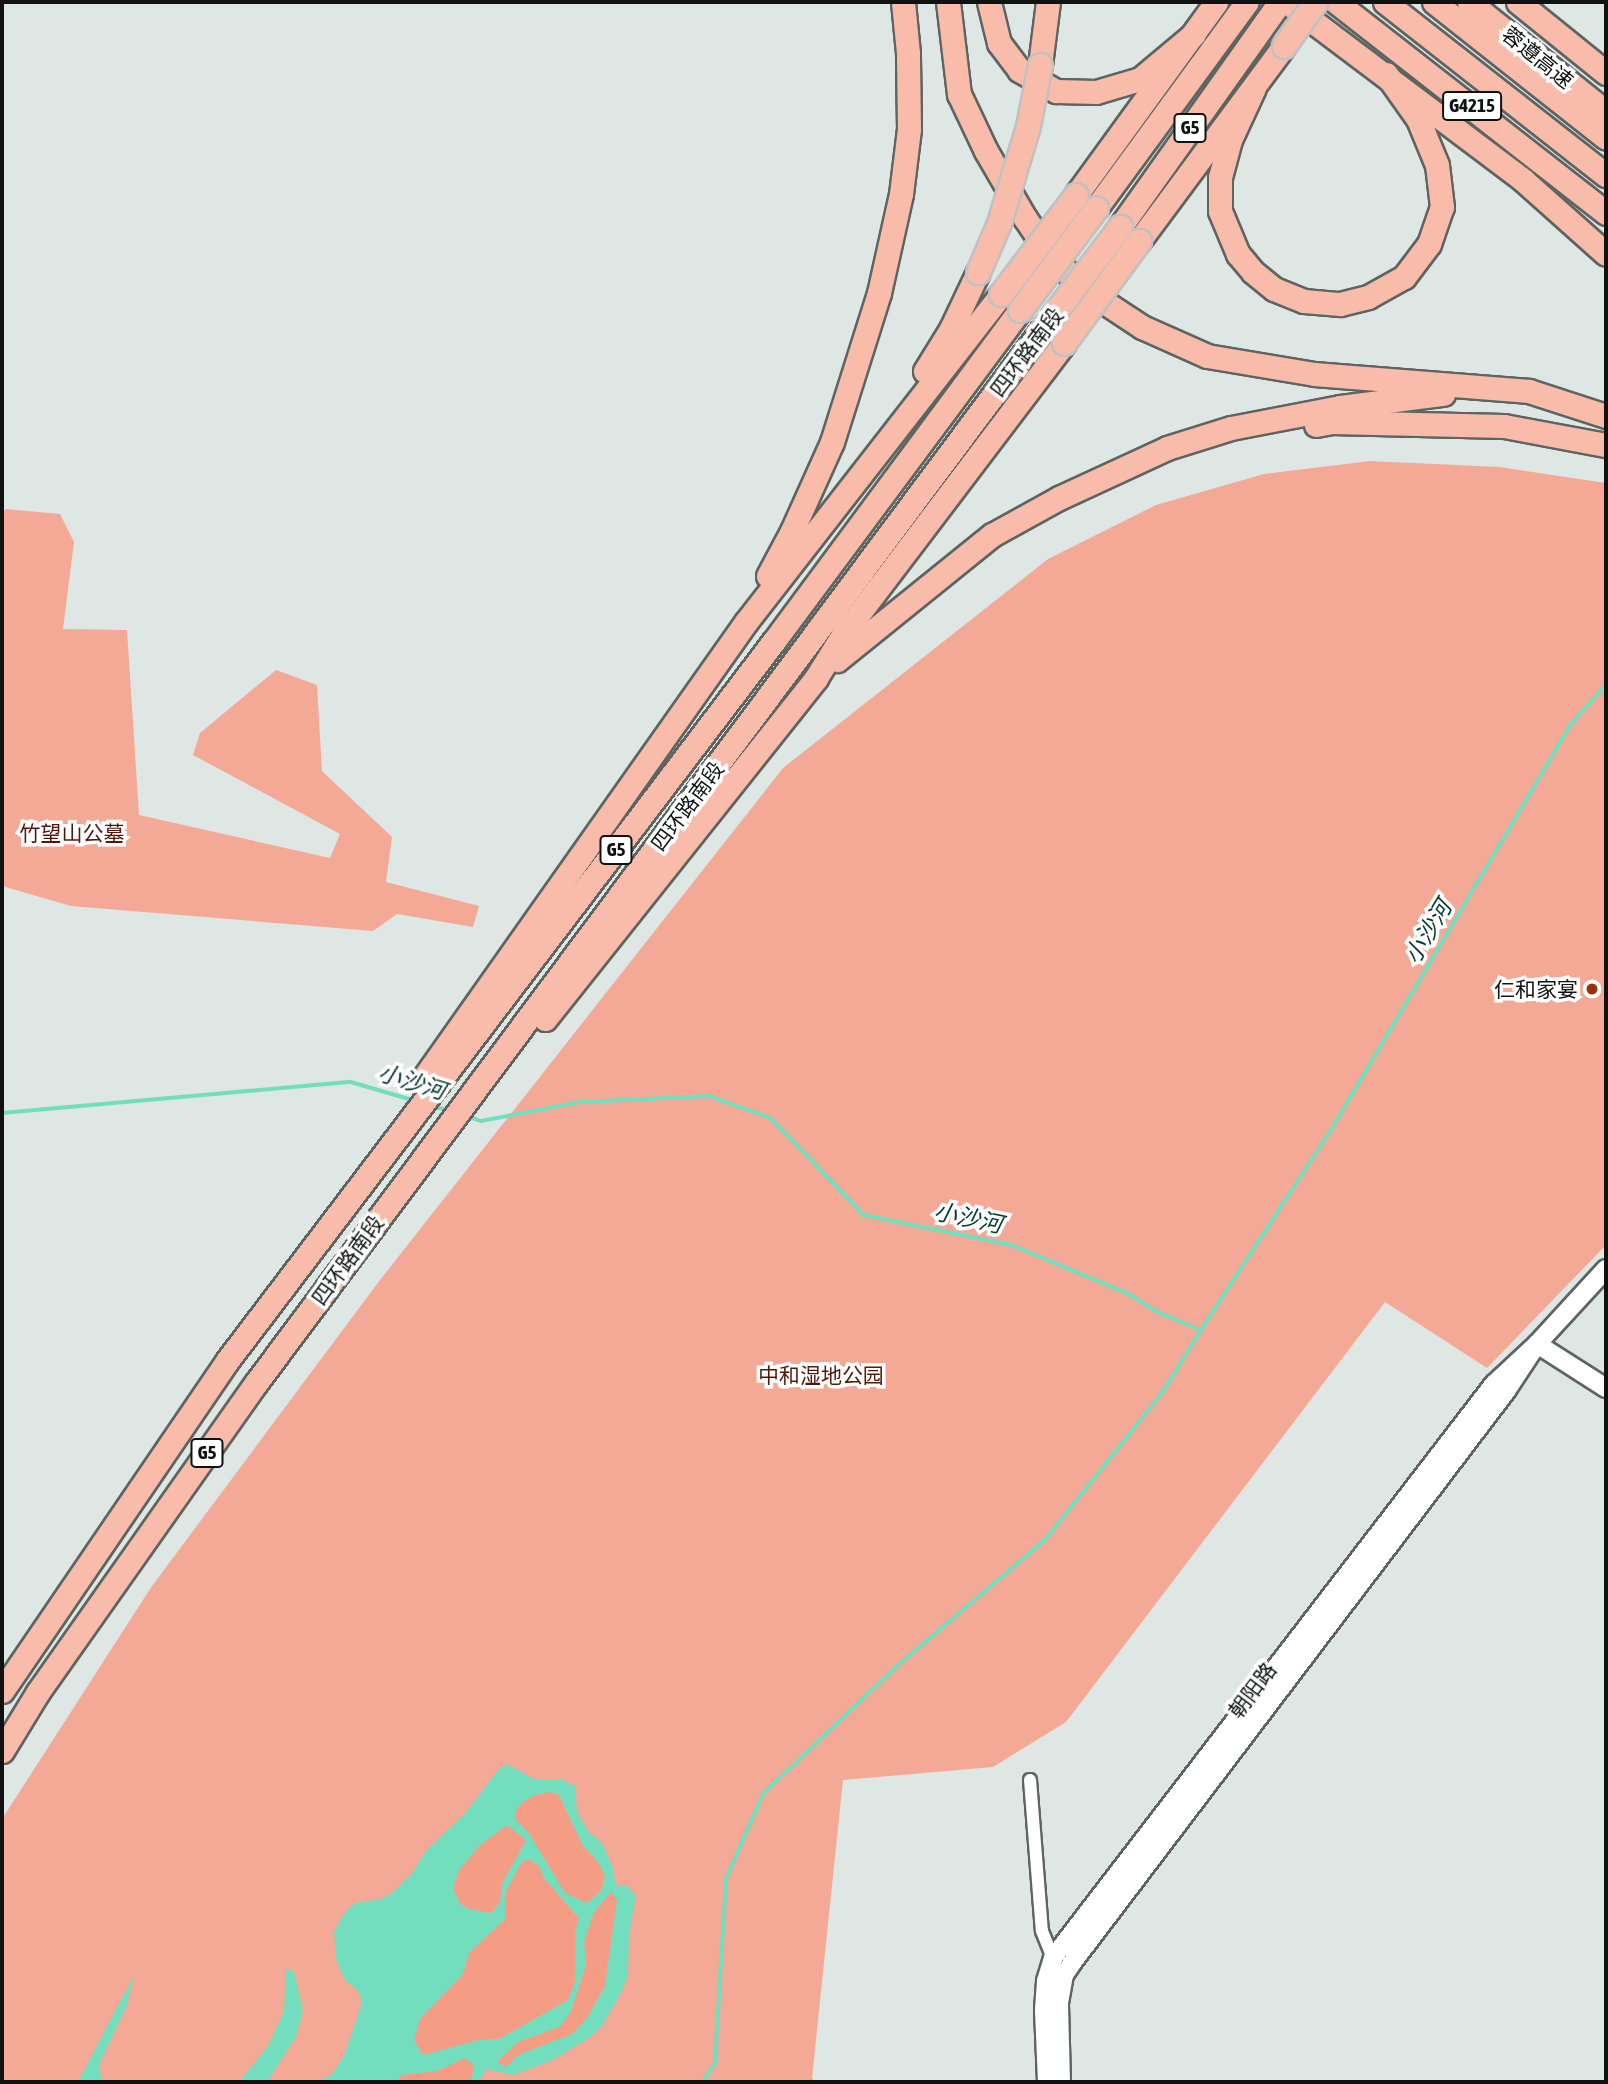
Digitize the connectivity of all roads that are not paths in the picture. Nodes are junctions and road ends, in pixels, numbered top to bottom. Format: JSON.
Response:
{"nodes":[{"id":1,"x":903,"y":2,"type":"edge"},
{"id":2,"x":948,"y":2,"type":"edge"},
{"id":3,"x":989,"y":2,"type":"edge"},
{"id":4,"x":1048,"y":2,"type":"edge"},
{"id":5,"x":1216,"y":2,"type":"edge"},
{"id":6,"x":1280,"y":2,"type":"edge"},
{"id":7,"x":1287,"y":2,"type":"edge"},
{"id":8,"x":1315,"y":2,"type":"edge"},
{"id":9,"x":1336,"y":2,"type":"edge"},
{"id":10,"x":1385,"y":2,"type":"edge"},
{"id":11,"x":1434,"y":2,"type":"edge"},
{"id":12,"x":1469,"y":2,"type":"edge"},
{"id":13,"x":1518,"y":2,"type":"edge"},
{"id":14,"x":1243,"y":7,"type":"edge"},
{"id":15,"x":1194,"y":34,"type":"junction"},
{"id":16,"x":1606,"y":73,"type":"edge"},
{"id":17,"x":1386,"y":74,"type":"junction"},
{"id":18,"x":1254,"y":88,"type":"junction"},
{"id":19,"x":1606,"y":111,"type":"edge"},
{"id":20,"x":1606,"y":138,"type":"edge"},
{"id":21,"x":1606,"y":175,"type":"edge"},
{"id":22,"x":1086,"y":201,"type":"junction"},
{"id":23,"x":1606,"y":214,"type":"edge"},
{"id":24,"x":1606,"y":254,"type":"edge"},
{"id":25,"x":1492,"y":388,"type":"junction"},
{"id":26,"x":1606,"y":415,"type":"edge"},
{"id":27,"x":1606,"y":445,"type":"edge"},
{"id":28,"x":1167,"y":448,"type":"junction"},
{"id":29,"x":851,"y":485,"type":"junction"},
{"id":30,"x":767,"y":588,"type":"junction"},
{"id":31,"x":847,"y":641,"type":"junction"},
{"id":32,"x":497,"y":1070,"type":"junction"},
{"id":33,"x":375,"y":1156,"type":"junction"},
{"id":34,"x":1606,"y":1269,"type":"edge"},
{"id":35,"x":1537,"y":1344,"type":"junction"},
{"id":36,"x":1606,"y":1388,"type":"edge"},
{"id":37,"x":2,"y":1692,"type":"edge"},
{"id":38,"x":2,"y":1751,"type":"edge"},
{"id":39,"x":1030,"y":1780,"type":"dead end"},
{"id":40,"x":1053,"y":1958,"type":"junction"},
{"id":41,"x":1047,"y":2082,"type":"edge"},
{"id":42,"x":1061,"y":2082,"type":"edge"}],
"edges":[{"from":1,"to":30,"type":"highway"},
{"from":2,"to":25,"type":"highway"},
{"from":3,"to":15,"type":"highway"},
{"from":4,"to":29,"type":"highway","bridge":true},
{"from":5,"to":15,"type":"highway"},
{"from":6,"to":32,"type":"highway","name":"四环路南段","number":"G5","bridge":true},
{"from":7,"to":17,"type":"highway"},
{"from":8,"to":18,"type":"highway","bridge":true},
{"from":9,"to":23,"type":"highway","number":"G4215"},
{"from":10,"to":21,"type":"highway"},
{"from":11,"to":20,"type":"highway"},
{"from":12,"to":19,"type":"highway","name":"蓉遵高速"},
{"from":13,"to":16,"type":"highway"},
{"from":14,"to":22,"type":"highway","name":"四环路南段","number":"G5"},
{"from":15,"to":22,"type":"highway"},
{"from":17,"to":18,"type":"highway"},
{"from":17,"to":24,"type":"highway"},
{"from":18,"to":31,"type":"highway","bridge":true},
{"from":22,"to":29,"type":"highway","bridge":true},
{"from":22,"to":33,"type":"highway","name":"四环路南段","number":"G5","bridge":true},
{"from":25,"to":26,"type":"highway"},
{"from":25,"to":28,"type":"highway"},
{"from":27,"to":28,"type":"highway"},
{"from":28,"to":31,"type":"highway"},
{"from":29,"to":30,"type":"highway"},
{"from":30,"to":33,"type":"highway"},
{"from":31,"to":32,"type":"highway"},
{"from":32,"to":38,"type":"highway","number":"G5"},
{"from":33,"to":37,"type":"highway","name":"四环路南段","number":"G5"},
{"from":34,"to":35,"type":"main road"},
{"from":35,"to":36,"type":"main road"},
{"from":35,"to":40,"type":"main road"},
{"from":35,"to":42,"type":"main road","name":"朝阳路"},
{"from":39,"to":40,"type":"street"},
{"from":40,"to":41,"type":"main road"}]}
